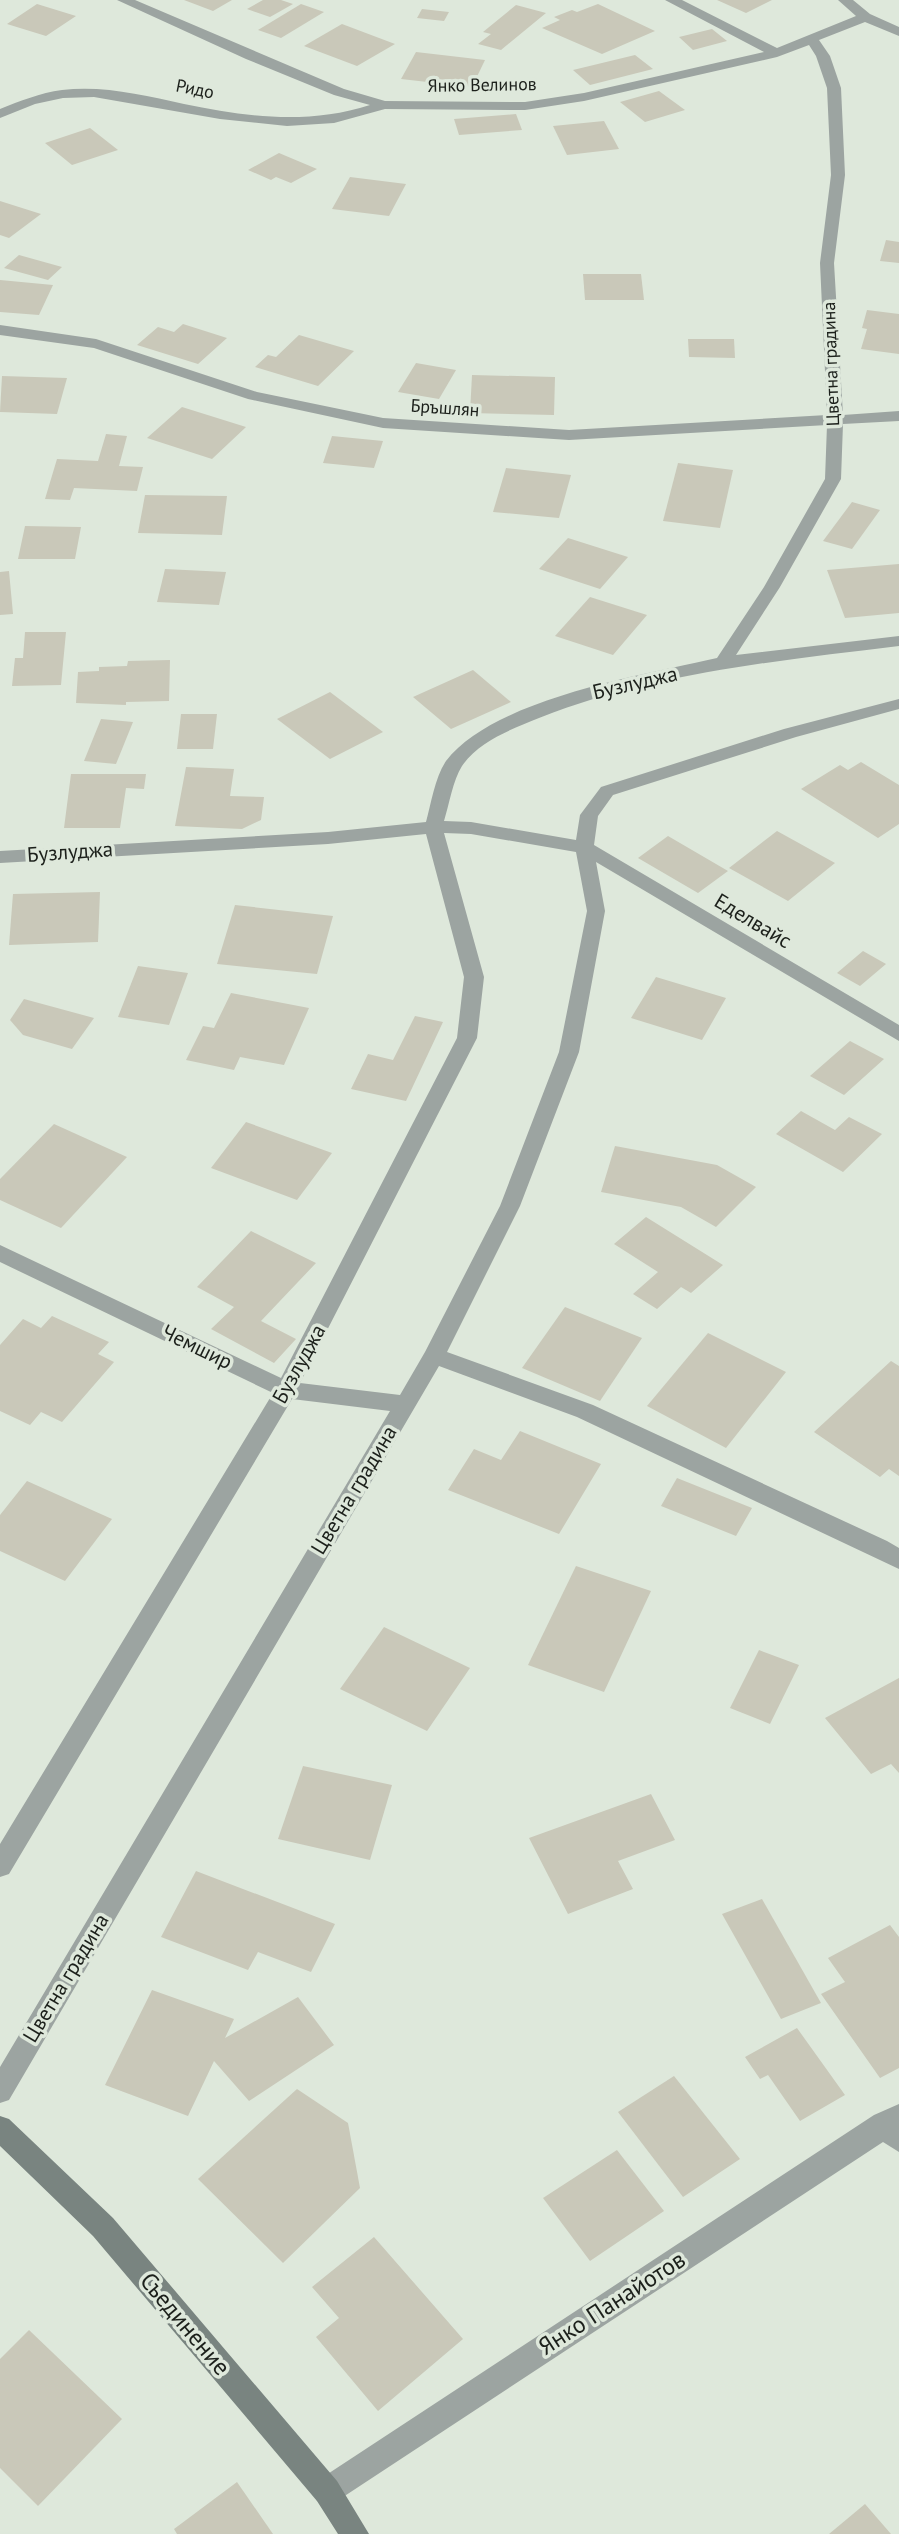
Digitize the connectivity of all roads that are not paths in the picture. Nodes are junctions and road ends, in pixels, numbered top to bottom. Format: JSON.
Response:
{"nodes":[{"id":1,"x":124,"y":0,"type":"edge"},
{"id":2,"x":672,"y":0,"type":"edge"},
{"id":3,"x":845,"y":0,"type":"edge"},
{"id":4,"x":865,"y":17,"type":"junction"},
{"id":5,"x":899,"y":32,"type":"edge"},
{"id":6,"x":813,"y":41,"type":"junction"},
{"id":7,"x":777,"y":53,"type":"junction"},
{"id":8,"x":384,"y":105,"type":"junction"},
{"id":9,"x":0,"y":114,"type":"edge"},
{"id":10,"x":0,"y":330,"type":"edge"},
{"id":11,"x":899,"y":416,"type":"edge"},
{"id":12,"x":835,"y":420,"type":"junction"},
{"id":13,"x":899,"y":641,"type":"edge"},
{"id":14,"x":723,"y":662,"type":"junction"},
{"id":15,"x":899,"y":704,"type":"edge"},
{"id":16,"x":433,"y":827,"type":"junction"},
{"id":17,"x":584,"y":847,"type":"junction"},
{"id":18,"x":0,"y":857,"type":"edge"},
{"id":19,"x":899,"y":1034,"type":"edge"},
{"id":20,"x":0,"y":1254,"type":"edge"},
{"id":21,"x":434,"y":1356,"type":"junction"},
{"id":22,"x":286,"y":1390,"type":"junction"},
{"id":23,"x":405,"y":1404,"type":"junction"},
{"id":24,"x":899,"y":1560,"type":"edge"},
{"id":25,"x":0,"y":1866,"type":"edge"},
{"id":26,"x":0,"y":2091,"type":"edge"},
{"id":27,"x":893,"y":2127,"type":"edge"},
{"id":28,"x":0,"y":2128,"type":"edge"},
{"id":29,"x":327,"y":2491,"type":"junction"},
{"id":30,"x":355,"y":2534,"type":"edge"}],
"edges":[{"from":1,"to":8,"type":"street","name":"Янко Велинов"},
{"from":2,"to":7,"type":"street"},
{"from":3,"to":4,"type":"street"},
{"from":4,"to":5,"type":"street"},
{"from":4,"to":6,"type":"street","name":"Янко Велинов"},
{"from":6,"to":7,"type":"street","name":"Янко Велинов"},
{"from":6,"to":12,"type":"street","name":"Цветна градина"},
{"from":7,"to":8,"type":"street","name":"Янко Велинов"},
{"from":8,"to":9,"type":"street","name":"Ридо"},
{"from":10,"to":12,"type":"street","name":"Бръшлян"},
{"from":11,"to":12,"type":"street","name":"Бръшлян"},
{"from":12,"to":14,"type":"street","name":"Цветна градина"},
{"from":13,"to":14,"type":"street","name":"Бузлуджа"},
{"from":14,"to":16,"type":"street","name":"Бузлуджа"},
{"from":15,"to":17,"type":"street"},
{"from":16,"to":17,"type":"street","name":"Бузлуджа"},
{"from":16,"to":18,"type":"street","name":"Бузлуджа"},
{"from":16,"to":22,"type":"street","name":"Бузлуджа"},
{"from":17,"to":19,"type":"street","name":"Еделвайс"},
{"from":17,"to":21,"type":"street","name":"Цветна градина"},
{"from":20,"to":22,"type":"street","name":"Чемшир"},
{"from":21,"to":23,"type":"street","name":"Цветна градина"},
{"from":21,"to":24,"type":"street"},
{"from":22,"to":23,"type":"street","name":"Чемшир"},
{"from":22,"to":25,"type":"street","name":"Бузлуджа"},
{"from":23,"to":26,"type":"street","name":"Цветна градина"},
{"from":27,"to":29,"type":"street","name":"Янко Панайотов"},
{"from":28,"to":29,"type":"street","name":"Съединение"},
{"from":29,"to":30,"type":"street","name":"Съединение"}]}
